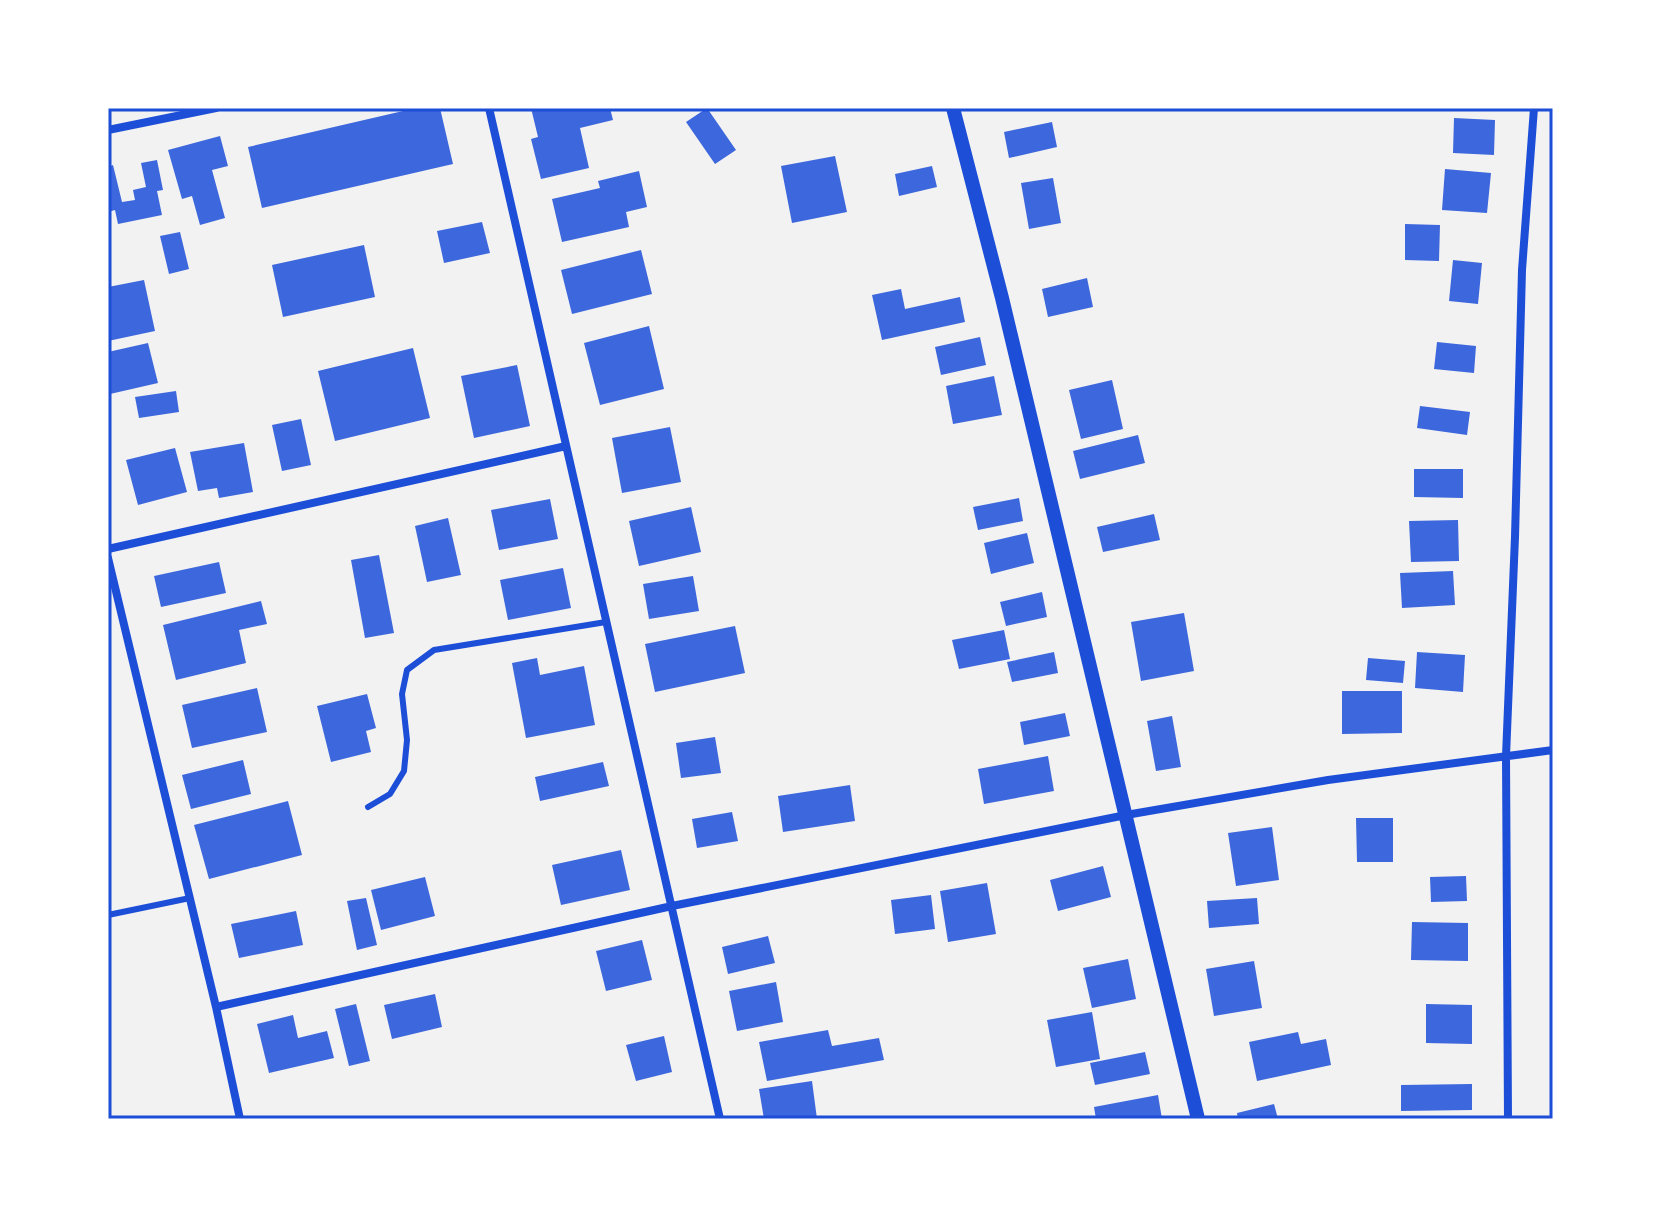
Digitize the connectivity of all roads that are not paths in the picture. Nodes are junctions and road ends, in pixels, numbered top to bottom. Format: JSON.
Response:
{"nodes":[{"id":1,"x":216,"y":108,"type":"edge"},
{"id":2,"x":489,"y":108,"type":"edge"},
{"id":3,"x":953,"y":108,"type":"edge"},
{"id":4,"x":1534,"y":108,"type":"edge"},
{"id":5,"x":108,"y":130,"type":"edge"},
{"id":6,"x":566,"y":446,"type":"junction"},
{"id":7,"x":108,"y":549,"type":"edge"},
{"id":8,"x":108,"y":558,"type":"edge"},
{"id":9,"x":606,"y":622,"type":"junction"},
{"id":10,"x":1553,"y":750,"type":"edge"},
{"id":11,"x":1506,"y":756,"type":"junction"},
{"id":12,"x":368,"y":807,"type":"dead end"},
{"id":13,"x":1126,"y":815,"type":"junction"},
{"id":14,"x":190,"y":898,"type":"junction"},
{"id":15,"x":672,"y":906,"type":"junction"},
{"id":16,"x":108,"y":915,"type":"edge"},
{"id":17,"x":216,"y":1007,"type":"junction"},
{"id":18,"x":240,"y":1119,"type":"edge"},
{"id":19,"x":720,"y":1119,"type":"edge"},
{"id":20,"x":1198,"y":1119,"type":"edge"},
{"id":21,"x":1508,"y":1119,"type":"edge"}],
"edges":[{"from":1,"to":5,"type":"street"},
{"from":2,"to":6,"type":"street"},
{"from":3,"to":13,"type":"street"},
{"from":4,"to":11,"type":"street"},
{"from":6,"to":7,"type":"street"},
{"from":6,"to":9,"type":"street"},
{"from":8,"to":14,"type":"street"},
{"from":9,"to":12,"type":"lane"},
{"from":9,"to":15,"type":"street"},
{"from":10,"to":11,"type":"street"},
{"from":11,"to":13,"type":"street"},
{"from":11,"to":21,"type":"street"},
{"from":13,"to":15,"type":"street"},
{"from":13,"to":20,"type":"street"},
{"from":14,"to":16,"type":"lane"},
{"from":14,"to":17,"type":"street"},
{"from":15,"to":17,"type":"street"},
{"from":15,"to":19,"type":"street"},
{"from":17,"to":18,"type":"street"}]}
